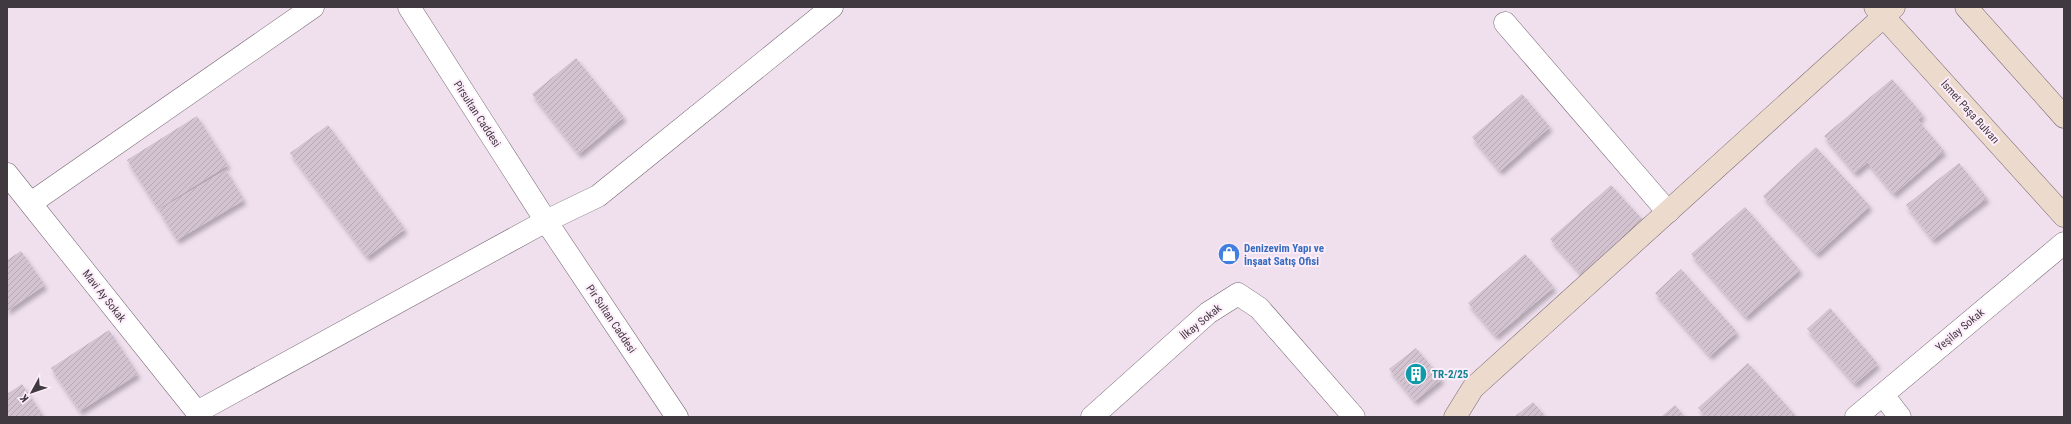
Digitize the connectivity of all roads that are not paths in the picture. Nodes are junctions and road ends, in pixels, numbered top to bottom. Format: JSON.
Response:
{"nodes":[{"id":1,"x":313,"y":7,"type":"edge"},
{"id":2,"x":409,"y":7,"type":"edge"},
{"id":3,"x":832,"y":7,"type":"edge"},
{"id":4,"x":1966,"y":7,"type":"edge"},
{"id":5,"x":1885,"y":10,"type":"edge"},
{"id":6,"x":1505,"y":23,"type":"dead end"},
{"id":7,"x":2064,"y":116,"type":"edge"},
{"id":8,"x":7,"y":174,"type":"edge"},
{"id":9,"x":31,"y":204,"type":"junction"},
{"id":10,"x":1668,"y":212,"type":"junction"},
{"id":11,"x":2064,"y":216,"type":"edge"},
{"id":12,"x":546,"y":221,"type":"junction"},
{"id":13,"x":2064,"y":243,"type":"edge"},
{"id":14,"x":1883,"y":395,"type":"junction"},
{"id":15,"x":199,"y":414,"type":"edge"},
{"id":16,"x":677,"y":417,"type":"edge"},
{"id":17,"x":1092,"y":417,"type":"edge"},
{"id":18,"x":1354,"y":417,"type":"edge"},
{"id":19,"x":1455,"y":417,"type":"edge"},
{"id":20,"x":1856,"y":417,"type":"edge"},
{"id":21,"x":1900,"y":417,"type":"edge"}],
"edges":[{"from":1,"to":9,"type":"street"},
{"from":2,"to":12,"type":"street","name":"Pirsultan Caddesi"},
{"from":3,"to":12,"type":"street"},
{"from":4,"to":7,"type":"street"},
{"from":5,"to":10,"type":"street"},
{"from":5,"to":11,"type":"street","name":"İsmet Paşa Bulvarı"},
{"from":6,"to":10,"type":"street"},
{"from":8,"to":9,"type":"street","name":"Mavi Ay Sokak"},
{"from":9,"to":15,"type":"street","name":"Mavi Ay Sokak"},
{"from":10,"to":19,"type":"street"},
{"from":12,"to":15,"type":"street"},
{"from":12,"to":16,"type":"street","name":"Pir Sultan Caddesi"},
{"from":13,"to":14,"type":"street","name":"Yeşilay Sokak"},
{"from":14,"to":20,"type":"street","name":"Yeşilay Sokak"},
{"from":14,"to":21,"type":"street"},
{"from":17,"to":18,"type":"street","name":"İlkay Sokak"}]}
